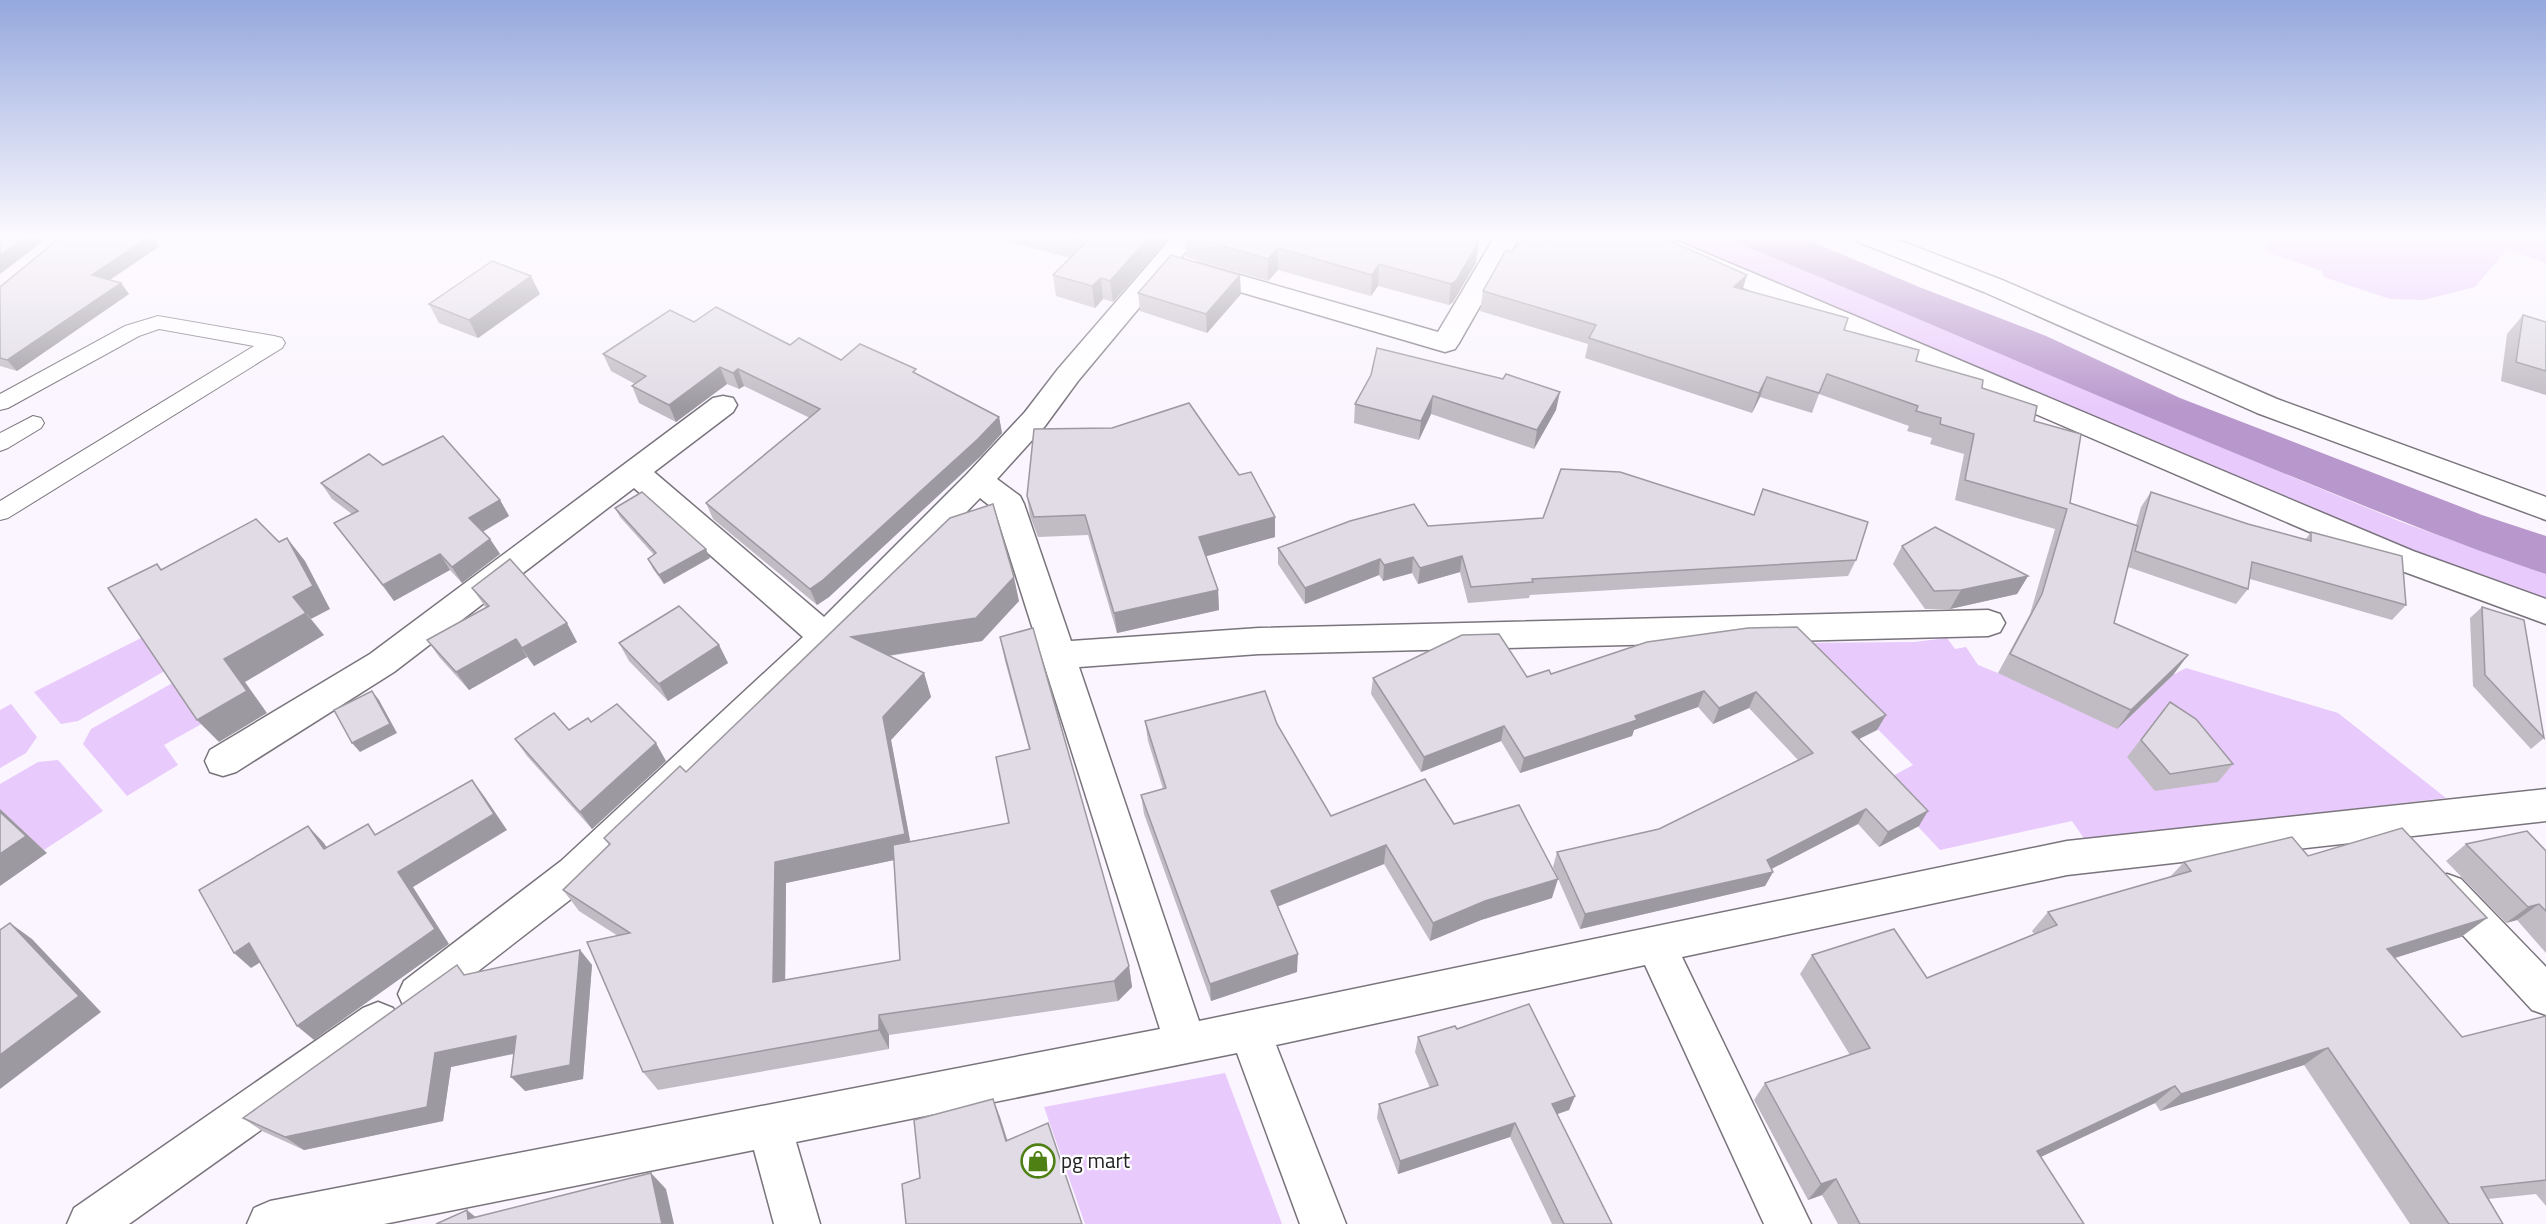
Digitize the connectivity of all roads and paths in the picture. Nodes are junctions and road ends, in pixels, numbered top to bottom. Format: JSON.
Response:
{"nodes":[{"id":1,"x":1138,"y":293,"type":"edge"},
{"id":2,"x":1275,"y":293,"type":"edge"},
{"id":3,"x":1474,"y":293,"type":"edge"},
{"id":4,"x":1777,"y":293,"type":"edge"},
{"id":5,"x":2009,"y":293,"type":"edge"},
{"id":6,"x":0,"y":403,"type":"edge"},
{"id":7,"x":723,"y":405,"type":"dead end"},
{"id":8,"x":33,"y":423,"type":"dead end"},
{"id":9,"x":0,"y":443,"type":"edge"},
{"id":10,"x":635,"y":472,"type":"junction"},
{"id":11,"x":978,"y":481,"type":"junction"},
{"id":12,"x":2546,"y":509,"type":"edge"},
{"id":13,"x":0,"y":512,"type":"edge"},
{"id":14,"x":2546,"y":612,"type":"edge"},
{"id":15,"x":1988,"y":623,"type":"dead end"},
{"id":16,"x":825,"y":637,"type":"junction"},
{"id":17,"x":1060,"y":655,"type":"junction"},
{"id":18,"x":223,"y":761,"type":"dead end"},
{"id":19,"x":2546,"y":805,"type":"edge"},
{"id":20,"x":2382,"y":823,"type":"junction"},
{"id":21,"x":1656,"y":946,"type":"junction"},
{"id":22,"x":2546,"y":996,"type":"edge"},
{"id":23,"x":1249,"y":1030,"type":"junction"},
{"id":24,"x":1186,"y":1044,"type":"junction"},
{"id":25,"x":769,"y":1125,"type":"junction"},
{"id":26,"x":90,"y":1224,"type":"edge"},
{"id":27,"x":270,"y":1224,"type":"edge"},
{"id":28,"x":797,"y":1224,"type":"edge"},
{"id":29,"x":1323,"y":1224,"type":"edge"},
{"id":30,"x":1788,"y":1224,"type":"edge"}],
"edges":[{"from":1,"to":11,"type":"street"},
{"from":2,"to":3,"type":"street"},
{"from":4,"to":14,"type":"street"},
{"from":5,"to":12,"type":"street"},
{"from":6,"to":13,"type":"lane"},
{"from":7,"to":10,"type":"street"},
{"from":8,"to":9,"type":"lane"},
{"from":10,"to":16,"type":"street"},
{"from":10,"to":18,"type":"street"},
{"from":11,"to":16,"type":"street"},
{"from":11,"to":17,"type":"street"},
{"from":15,"to":17,"type":"street"},
{"from":16,"to":26,"type":"street"},
{"from":17,"to":24,"type":"street"},
{"from":19,"to":20,"type":"street"},
{"from":20,"to":21,"type":"street"},
{"from":20,"to":22,"type":"street"},
{"from":21,"to":23,"type":"street"},
{"from":21,"to":30,"type":"street"},
{"from":23,"to":24,"type":"street"},
{"from":23,"to":29,"type":"street"},
{"from":24,"to":25,"type":"street"},
{"from":25,"to":27,"type":"street"},
{"from":25,"to":28,"type":"street"}]}
